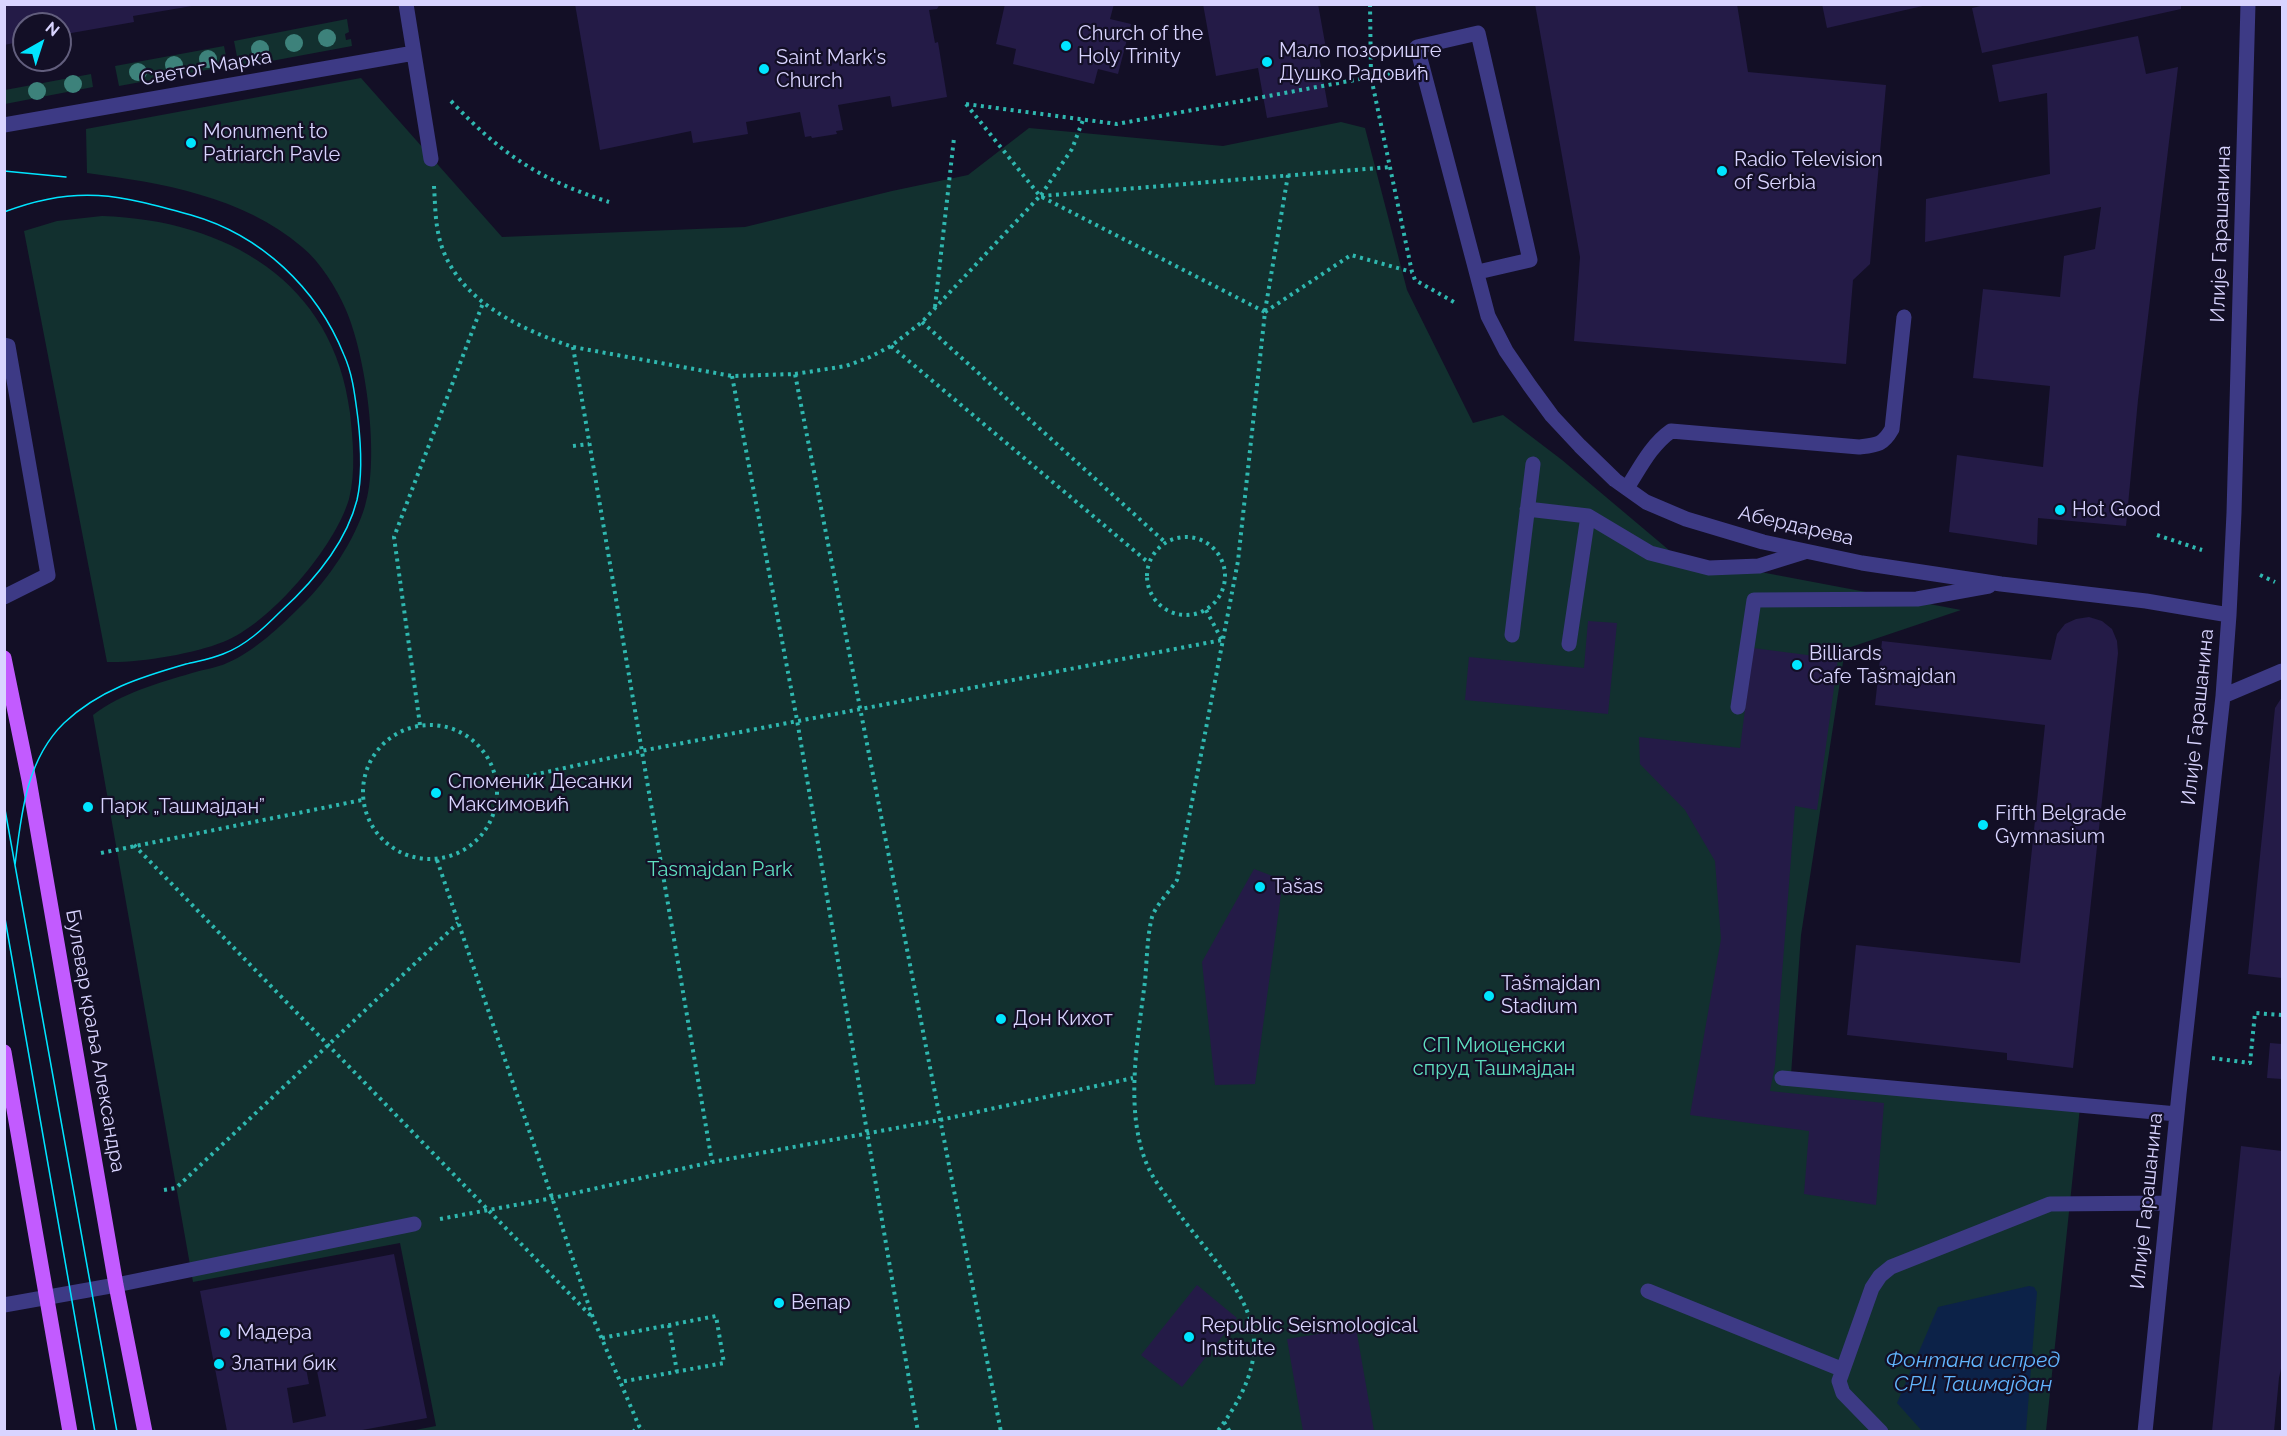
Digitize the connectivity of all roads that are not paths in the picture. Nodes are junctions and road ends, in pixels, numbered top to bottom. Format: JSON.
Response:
{"nodes":[{"id":1,"x":406,"y":4,"type":"edge"},
{"id":2,"x":2248,"y":4,"type":"edge"},
{"id":3,"x":414,"y":53,"type":"junction"},
{"id":4,"x":4,"y":125,"type":"edge"},
{"id":5,"x":431,"y":159,"type":"road end"},
{"id":6,"x":1478,"y":272,"type":"junction"},
{"id":7,"x":1904,"y":317,"type":"dead end"},
{"id":8,"x":4,"y":345,"type":"edge"},
{"id":9,"x":1533,"y":464,"type":"dead end"},
{"id":10,"x":1627,"y":488,"type":"junction"},
{"id":11,"x":1527,"y":509,"type":"junction"},
{"id":12,"x":1588,"y":516,"type":"junction"},
{"id":13,"x":1804,"y":552,"type":"junction"},
{"id":14,"x":2001,"y":584,"type":"junction"},
{"id":15,"x":4,"y":597,"type":"edge"},
{"id":16,"x":2229,"y":615,"type":"junction"},
{"id":17,"x":1512,"y":635,"type":"dead end"},
{"id":18,"x":1569,"y":644,"type":"dead end"},
{"id":19,"x":4,"y":658,"type":"edge"},
{"id":20,"x":2283,"y":671,"type":"edge"},
{"id":21,"x":2223,"y":696,"type":"junction"},
{"id":22,"x":1738,"y":707,"type":"dead end"},
{"id":23,"x":4,"y":1052,"type":"edge"},
{"id":24,"x":1782,"y":1078,"type":"dead end"},
{"id":25,"x":2177,"y":1114,"type":"junction"},
{"id":26,"x":2168,"y":1203,"type":"junction"},
{"id":27,"x":414,"y":1224,"type":"road end"},
{"id":28,"x":116,"y":1285,"type":"junction"},
{"id":29,"x":1648,"y":1291,"type":"dead end"},
{"id":30,"x":47,"y":1298,"type":"junction"},
{"id":31,"x":4,"y":1305,"type":"edge"},
{"id":32,"x":1841,"y":1370,"type":"junction"},
{"id":33,"x":70,"y":1431,"type":"edge"},
{"id":34,"x":145,"y":1431,"type":"edge"},
{"id":35,"x":1881,"y":1431,"type":"edge"},
{"id":36,"x":2145,"y":1431,"type":"edge"}],
"edges":[{"from":1,"to":3,"type":"street"},
{"from":2,"to":16,"type":"street","name":"Илије Гарашанина"},
{"from":3,"to":4,"type":"street","name":"Светог Марка"},
{"from":3,"to":5,"type":"street"},
{"from":6,"to":6,"type":"street","name":"Абердарева"},
{"from":6,"to":10,"type":"street","name":"Абердарева"},
{"from":7,"to":10,"type":"street"},
{"from":8,"to":15,"type":"street"},
{"from":9,"to":11,"type":"street"},
{"from":10,"to":13,"type":"street","name":"Абердарева"},
{"from":11,"to":12,"type":"street"},
{"from":11,"to":17,"type":"street"},
{"from":12,"to":13,"type":"street"},
{"from":12,"to":18,"type":"street"},
{"from":13,"to":14,"type":"street","name":"Абердарева"},
{"from":14,"to":16,"type":"street","name":"Абердарева"},
{"from":14,"to":22,"type":"street"},
{"from":16,"to":21,"type":"street","name":"Илије Гарашанина"},
{"from":19,"to":28,"type":"main road","name":"Булевар краља Александра"},
{"from":20,"to":21,"type":"street"},
{"from":21,"to":25,"type":"street","name":"Илије Гарашанина"},
{"from":23,"to":30,"type":"main road"},
{"from":24,"to":25,"type":"street"},
{"from":25,"to":26,"type":"street","name":"Илије Гарашанина"},
{"from":26,"to":32,"type":"street"},
{"from":26,"to":36,"type":"street","name":"Илије Гарашанина"},
{"from":27,"to":28,"type":"street"},
{"from":28,"to":30,"type":"street"},
{"from":28,"to":34,"type":"main road","name":"Булевар краља Александра"},
{"from":29,"to":32,"type":"street"},
{"from":30,"to":31,"type":"street"},
{"from":30,"to":33,"type":"main road"},
{"from":32,"to":35,"type":"street"}]}
